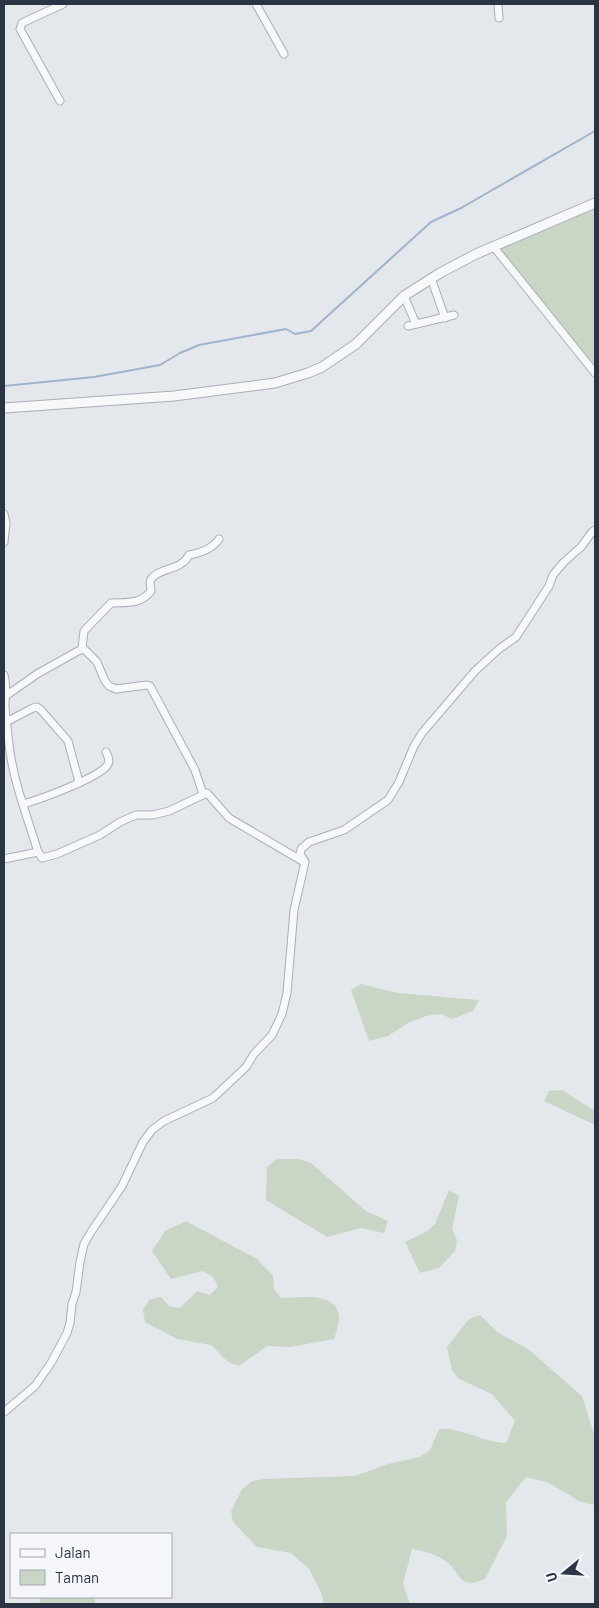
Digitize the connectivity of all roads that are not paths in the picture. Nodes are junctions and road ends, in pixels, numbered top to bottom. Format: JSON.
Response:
{"nodes":[{"id":1,"x":63,"y":4,"type":"edge"},
{"id":2,"x":256,"y":4,"type":"edge"},
{"id":3,"x":498,"y":4,"type":"edge"},
{"id":4,"x":499,"y":18,"type":"dead end"},
{"id":5,"x":284,"y":54,"type":"dead end"},
{"id":6,"x":60,"y":101,"type":"dead end"},
{"id":7,"x":595,"y":202,"type":"edge"},
{"id":8,"x":493,"y":246,"type":"junction"},
{"id":9,"x":431,"y":278,"type":"junction"},
{"id":10,"x":404,"y":296,"type":"junction"},
{"id":11,"x":454,"y":315,"type":"dead end"},
{"id":12,"x":445,"y":318,"type":"junction"},
{"id":13,"x":416,"y":324,"type":"junction"},
{"id":14,"x":408,"y":326,"type":"dead end"},
{"id":15,"x":595,"y":373,"type":"edge"},
{"id":16,"x":4,"y":408,"type":"edge"},
{"id":17,"x":4,"y":514,"type":"edge"},
{"id":18,"x":595,"y":530,"type":"edge"},
{"id":19,"x":219,"y":539,"type":"dead end"},
{"id":20,"x":4,"y":542,"type":"edge"},
{"id":21,"x":82,"y":649,"type":"junction"},
{"id":22,"x":4,"y":675,"type":"edge"},
{"id":23,"x":5,"y":700,"type":"edge"},
{"id":24,"x":6,"y":722,"type":"junction"},
{"id":25,"x":106,"y":752,"type":"dead end"},
{"id":26,"x":79,"y":782,"type":"junction"},
{"id":27,"x":203,"y":794,"type":"junction"},
{"id":28,"x":23,"y":804,"type":"junction"},
{"id":29,"x":38,"y":852,"type":"junction"},
{"id":30,"x":4,"y":859,"type":"edge"},
{"id":31,"x":305,"y":862,"type":"junction"},
{"id":32,"x":4,"y":1412,"type":"edge"}],
"edges":[{"from":1,"to":6,"type":"street"},
{"from":2,"to":5,"type":"street"},
{"from":3,"to":4,"type":"street"},
{"from":7,"to":8,"type":"street"},
{"from":8,"to":9,"type":"street"},
{"from":8,"to":15,"type":"street"},
{"from":9,"to":10,"type":"street"},
{"from":9,"to":12,"type":"street"},
{"from":10,"to":13,"type":"street"},
{"from":10,"to":16,"type":"street"},
{"from":11,"to":12,"type":"street"},
{"from":12,"to":13,"type":"street"},
{"from":13,"to":14,"type":"street"},
{"from":17,"to":20,"type":"street"},
{"from":18,"to":31,"type":"street"},
{"from":19,"to":21,"type":"street"},
{"from":21,"to":23,"type":"street"},
{"from":21,"to":27,"type":"street"},
{"from":22,"to":23,"type":"street"},
{"from":23,"to":24,"type":"street"},
{"from":24,"to":26,"type":"street"},
{"from":24,"to":28,"type":"street"},
{"from":25,"to":26,"type":"street"},
{"from":26,"to":28,"type":"street"},
{"from":27,"to":29,"type":"street"},
{"from":27,"to":31,"type":"street"},
{"from":28,"to":29,"type":"street"},
{"from":29,"to":30,"type":"street"},
{"from":31,"to":32,"type":"street"}]}
